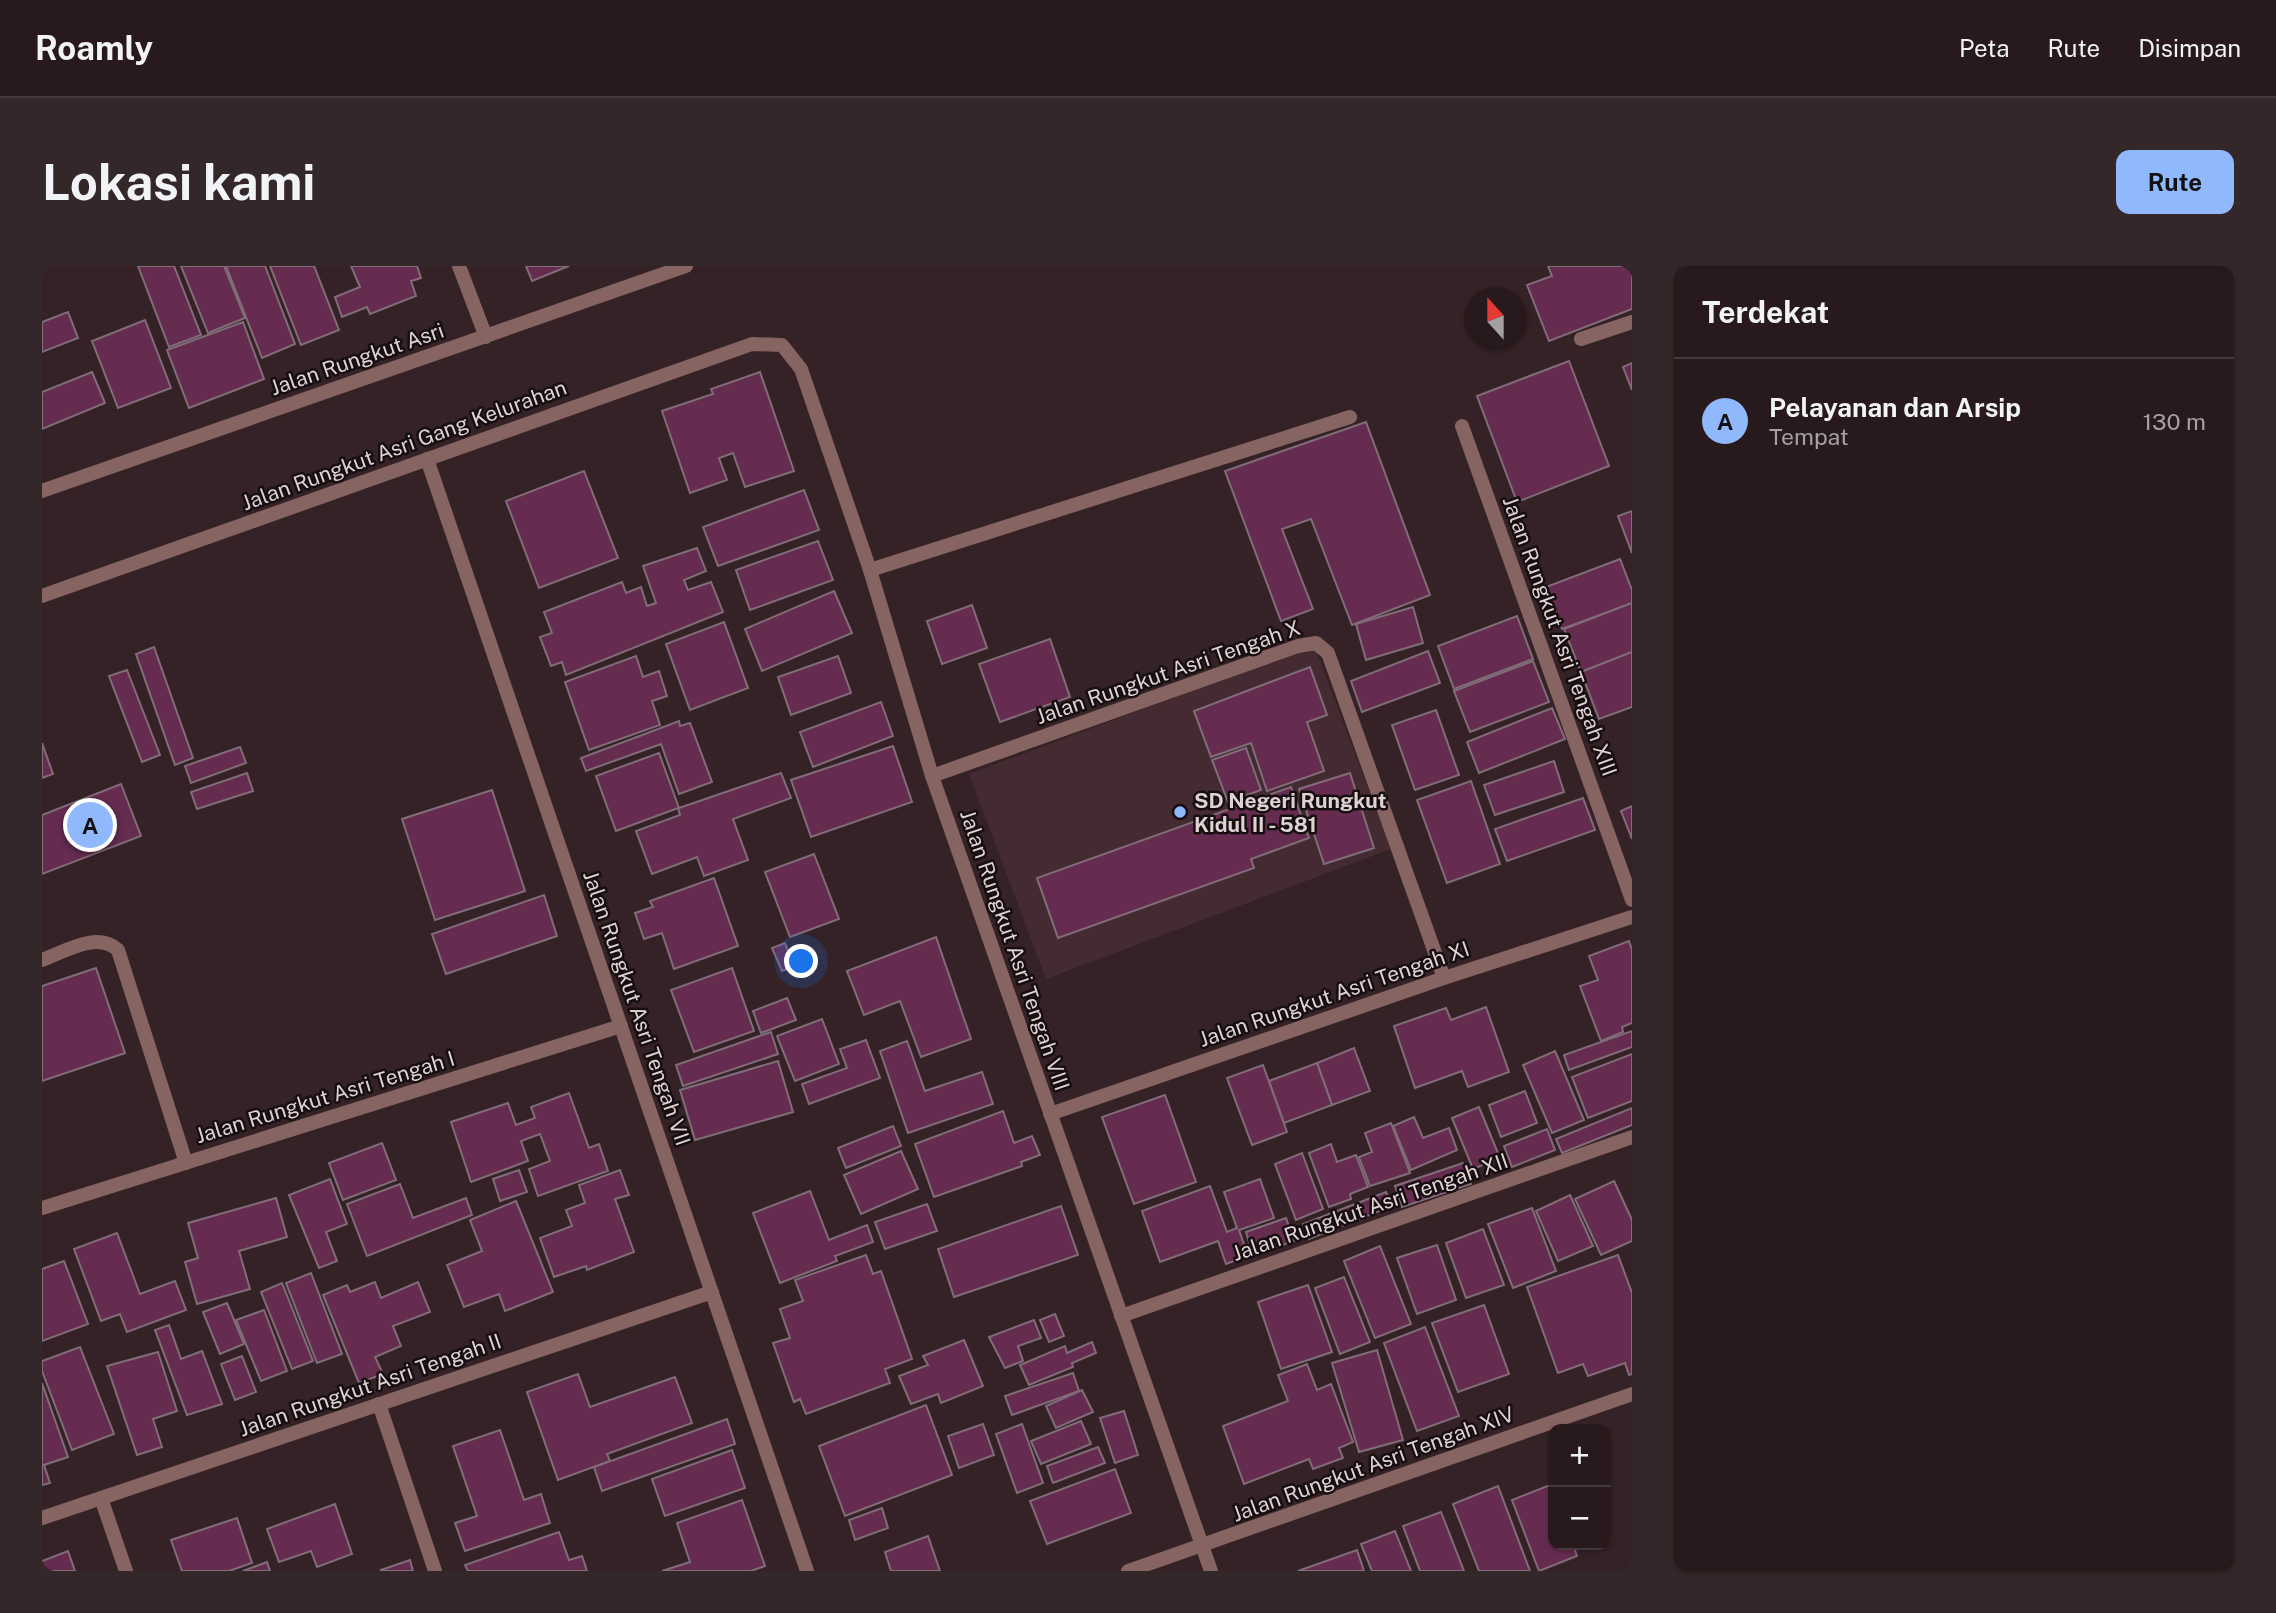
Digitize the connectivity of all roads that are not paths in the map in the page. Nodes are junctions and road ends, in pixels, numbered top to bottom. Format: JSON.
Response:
{"nodes":[{"id":1,"x":459,"y":266,"type":"edge"},
{"id":2,"x":686,"y":266,"type":"edge"},
{"id":3,"x":1632,"y":322,"type":"edge"},
{"id":4,"x":486,"y":337,"type":"junction"},
{"id":5,"x":1581,"y":339,"type":"dead end"},
{"id":6,"x":782,"y":345,"type":"joint"},
{"id":7,"x":1350,"y":417,"type":"dead end"},
{"id":8,"x":1462,"y":426,"type":"dead end"},
{"id":9,"x":427,"y":458,"type":"junction"},
{"id":10,"x":42,"y":491,"type":"edge"},
{"id":11,"x":870,"y":570,"type":"junction"},
{"id":12,"x":42,"y":596,"type":"edge"},
{"id":13,"x":932,"y":776,"type":"junction"},
{"id":14,"x":1632,"y":900,"type":"edge"},
{"id":15,"x":1632,"y":917,"type":"edge"},
{"id":16,"x":42,"y":960,"type":"edge"},
{"id":17,"x":1444,"y":978,"type":"junction"},
{"id":18,"x":621,"y":1026,"type":"junction"},
{"id":19,"x":1050,"y":1114,"type":"junction"},
{"id":20,"x":1632,"y":1137,"type":"edge"},
{"id":21,"x":186,"y":1163,"type":"junction"},
{"id":22,"x":42,"y":1208,"type":"edge"},
{"id":23,"x":712,"y":1292,"type":"junction"},
{"id":24,"x":1121,"y":1317,"type":"junction"},
{"id":25,"x":1632,"y":1394,"type":"edge"},
{"id":26,"x":379,"y":1404,"type":"junction"},
{"id":27,"x":101,"y":1498,"type":"junction"},
{"id":28,"x":42,"y":1518,"type":"edge"},
{"id":29,"x":1202,"y":1547,"type":"junction"},
{"id":30,"x":126,"y":1571,"type":"edge"},
{"id":31,"x":435,"y":1571,"type":"edge"},
{"id":32,"x":807,"y":1571,"type":"edge"},
{"id":33,"x":1128,"y":1571,"type":"edge"},
{"id":34,"x":1211,"y":1571,"type":"edge"}],
"edges":[{"from":1,"to":4,"type":"street"},
{"from":2,"to":4,"type":"street","name":"Jalan Rungkut Asri"},
{"from":3,"to":5,"type":"street"},
{"from":4,"to":10,"type":"street","name":"Jalan Rungkut Asri"},
{"from":6,"to":9,"type":"street","name":"Jalan Rungkut Asri Gang Kelurahan"},
{"from":6,"to":11,"type":"street","name":"Jalan Rungkut Asri Tengah VIII"},
{"from":7,"to":11,"type":"street"},
{"from":8,"to":14,"type":"street","name":"Jalan Rungkut Asri Tengah XIII"},
{"from":9,"to":12,"type":"street","name":"Jalan Rungkut Asri Gang Kelurahan"},
{"from":9,"to":18,"type":"street","name":"Jalan Rungkut Asri Tengah VII"},
{"from":11,"to":13,"type":"street","name":"Jalan Rungkut Asri Tengah VIII"},
{"from":13,"to":17,"type":"street","name":"Jalan Rungkut Asri Tengah X"},
{"from":13,"to":19,"type":"street","name":"Jalan Rungkut Asri Tengah VIII"},
{"from":15,"to":17,"type":"street","name":"Jalan Rungkut Asri Tengah XI"},
{"from":16,"to":21,"type":"street"},
{"from":17,"to":19,"type":"street","name":"Jalan Rungkut Asri Tengah XI"},
{"from":18,"to":21,"type":"street","name":"Jalan Rungkut Asri Tengah I"},
{"from":18,"to":23,"type":"street","name":"Jalan Rungkut Asri Tengah VII"},
{"from":19,"to":24,"type":"street","name":"Jalan Rungkut Asri Tengah VIII"},
{"from":20,"to":24,"type":"street","name":"Jalan Rungkut Asri Tengah XII"},
{"from":21,"to":22,"type":"street","name":"Jalan Rungkut Asri Tengah I"},
{"from":23,"to":26,"type":"street","name":"Jalan Rungkut Asri Tengah II"},
{"from":23,"to":32,"type":"street","name":"Jalan Rungkut Asri Tengah VII"},
{"from":24,"to":29,"type":"street","name":"Jalan Rungkut Asri Tengah VIII"},
{"from":25,"to":29,"type":"street","name":"Jalan Rungkut Asri Tengah XIV"},
{"from":26,"to":27,"type":"street","name":"Jalan Rungkut Asri Tengah II"},
{"from":26,"to":31,"type":"street"},
{"from":27,"to":28,"type":"street","name":"Jalan Rungkut Asri Tengah II"},
{"from":27,"to":30,"type":"street"},
{"from":29,"to":33,"type":"street","name":"Jalan Rungkut Asri Tengah XIV"},
{"from":29,"to":34,"type":"street","name":"Jalan Rungkut Asri Tengah VIII"}]}
